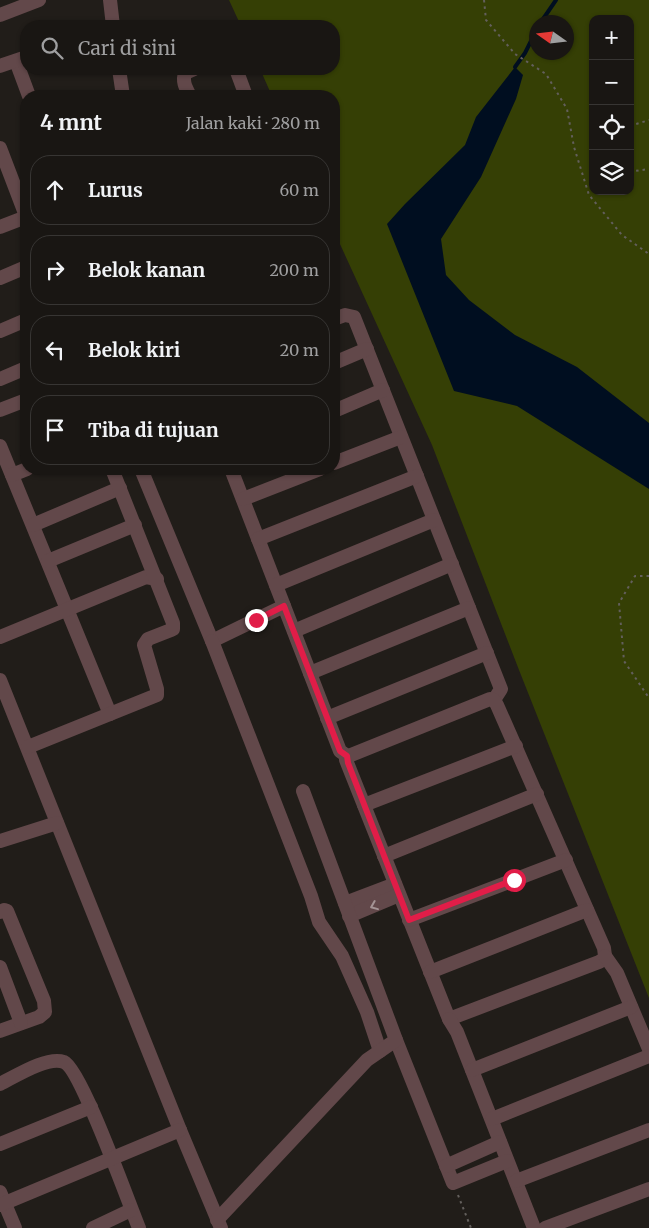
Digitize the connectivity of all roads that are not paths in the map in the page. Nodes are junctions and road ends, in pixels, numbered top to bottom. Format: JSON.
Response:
{"nodes":[{"id":1,"x":39,"y":0,"type":"edge"},
{"id":2,"x":110,"y":0,"type":"edge"},
{"id":3,"x":0,"y":15,"type":"edge"},
{"id":4,"x":111,"y":20,"type":"edge"},
{"id":5,"x":20,"y":58,"type":"edge"},
{"id":6,"x":0,"y":66,"type":"edge"},
{"id":7,"x":25,"y":75,"type":"edge"},
{"id":8,"x":120,"y":75,"type":"edge"},
{"id":9,"x":185,"y":75,"type":"edge"},
{"id":10,"x":238,"y":75,"type":"edge"},
{"id":11,"x":28,"y":90,"type":"edge"},
{"id":12,"x":121,"y":90,"type":"edge"},
{"id":13,"x":187,"y":90,"type":"edge"},
{"id":14,"x":244,"y":90,"type":"edge"},
{"id":15,"x":0,"y":148,"type":"edge"},
{"id":16,"x":20,"y":200,"type":"edge"},
{"id":17,"x":20,"y":219,"type":"edge"},
{"id":18,"x":0,"y":227,"type":"edge"},
{"id":19,"x":20,"y":270,"type":"edge"},
{"id":20,"x":0,"y":278,"type":"edge"},
{"id":21,"x":340,"y":317,"type":"edge"},
{"id":22,"x":20,"y":322,"type":"edge"},
{"id":23,"x":0,"y":330,"type":"edge"},
{"id":24,"x":367,"y":349,"type":"junction"},
{"id":25,"x":340,"y":360,"type":"edge"},
{"id":26,"x":20,"y":371,"type":"edge"},
{"id":27,"x":0,"y":379,"type":"edge"},
{"id":28,"x":383,"y":390,"type":"junction"},
{"id":29,"x":20,"y":402,"type":"edge"},
{"id":30,"x":340,"y":408,"type":"edge"},
{"id":31,"x":0,"y":410,"type":"edge"},
{"id":32,"x":401,"y":437,"type":"junction"},
{"id":33,"x":0,"y":446,"type":"edge"},
{"id":34,"x":340,"y":461,"type":"edge"},
{"id":35,"x":20,"y":472,"type":"edge"},
{"id":36,"x":12,"y":475,"type":"junction"},
{"id":37,"x":115,"y":475,"type":"edge"},
{"id":38,"x":143,"y":475,"type":"edge"},
{"id":39,"x":233,"y":475,"type":"edge"},
{"id":40,"x":305,"y":475,"type":"edge"},
{"id":41,"x":417,"y":476,"type":"junction"},
{"id":42,"x":120,"y":488,"type":"junction"},
{"id":43,"x":243,"y":499,"type":"junction"},
{"id":44,"x":434,"y":520,"type":"junction"},
{"id":45,"x":135,"y":524,"type":"junction"},
{"id":46,"x":33,"y":526,"type":"junction"},
{"id":47,"x":258,"y":539,"type":"junction"},
{"id":48,"x":48,"y":561,"type":"junction"},
{"id":49,"x":452,"y":564,"type":"junction"},
{"id":50,"x":157,"y":579,"type":"junction"},
{"id":51,"x":276,"y":585,"type":"junction"},
{"id":52,"x":284,"y":606,"type":"junction"},
{"id":53,"x":469,"y":608,"type":"junction"},
{"id":54,"x":68,"y":609,"type":"junction"},
{"id":55,"x":294,"y":631,"type":"junction"},
{"id":56,"x":0,"y":637,"type":"edge"},
{"id":57,"x":212,"y":641,"type":"junction"},
{"id":58,"x":486,"y":653,"type":"junction"},
{"id":59,"x":310,"y":673,"type":"junction"},
{"id":60,"x":0,"y":680,"type":"edge"},
{"id":61,"x":494,"y":700,"type":"junction"},
{"id":62,"x":110,"y":714,"type":"junction"},
{"id":63,"x":328,"y":718,"type":"junction"},
{"id":64,"x":516,"y":746,"type":"junction"},
{"id":65,"x":28,"y":747,"type":"junction"},
{"id":66,"x":347,"y":756,"type":"junction"},
{"id":67,"x":303,"y":791,"type":"dead end"},
{"id":68,"x":537,"y":794,"type":"junction"},
{"id":69,"x":364,"y":805,"type":"junction"},
{"id":70,"x":57,"y":823,"type":"junction"},
{"id":71,"x":0,"y":841,"type":"edge"},
{"id":72,"x":384,"y":856,"type":"junction"},
{"id":73,"x":566,"y":860,"type":"junction"},
{"id":74,"x":397,"y":889,"type":"junction"},
{"id":75,"x":347,"y":910,"type":"junction"},
{"id":76,"x":588,"y":910,"type":"junction"},
{"id":77,"x":0,"y":912,"type":"edge"},
{"id":78,"x":409,"y":920,"type":"junction"},
{"id":79,"x":606,"y":956,"type":"junction"},
{"id":80,"x":0,"y":967,"type":"edge"},
{"id":81,"x":430,"y":972,"type":"junction"},
{"id":82,"x":631,"y":1007,"type":"junction"},
{"id":83,"x":449,"y":1019,"type":"junction"},
{"id":84,"x":21,"y":1023,"type":"junction"},
{"id":85,"x":0,"y":1031,"type":"edge"},
{"id":86,"x":396,"y":1040,"type":"junction"},
{"id":87,"x":649,"y":1049,"type":"edge"},
{"id":88,"x":380,"y":1051,"type":"junction"},
{"id":89,"x":649,"y":1056,"type":"edge"},
{"id":90,"x":472,"y":1070,"type":"junction"},
{"id":91,"x":0,"y":1084,"type":"edge"},
{"id":92,"x":91,"y":1107,"type":"junction"},
{"id":93,"x":492,"y":1120,"type":"junction"},
{"id":94,"x":180,"y":1130,"type":"junction"},
{"id":95,"x":649,"y":1130,"type":"edge"},
{"id":96,"x":500,"y":1142,"type":"junction"},
{"id":97,"x":0,"y":1144,"type":"edge"},
{"id":98,"x":111,"y":1159,"type":"junction"},
{"id":99,"x":508,"y":1160,"type":"junction"},
{"id":100,"x":446,"y":1166,"type":"junction"},
{"id":101,"x":516,"y":1181,"type":"junction"},
{"id":102,"x":649,"y":1190,"type":"edge"},
{"id":103,"x":1,"y":1200,"type":"edge"},
{"id":104,"x":131,"y":1210,"type":"junction"},
{"id":105,"x":219,"y":1224,"type":"edge"},
{"id":106,"x":15,"y":1228,"type":"edge"},
{"id":107,"x":93,"y":1228,"type":"edge"},
{"id":108,"x":139,"y":1228,"type":"edge"},
{"id":109,"x":534,"y":1228,"type":"edge"},
{"id":110,"x":545,"y":1228,"type":"edge"}],
"edges":[{"from":1,"to":3,"type":"street"},
{"from":2,"to":4,"type":"street"},
{"from":5,"to":6,"type":"street"},
{"from":7,"to":11,"type":"street"},
{"from":8,"to":12,"type":"street"},
{"from":9,"to":13,"type":"street"},
{"from":10,"to":14,"type":"street"},
{"from":15,"to":16,"type":"street"},
{"from":17,"to":18,"type":"street"},
{"from":19,"to":20,"type":"street"},
{"from":21,"to":24,"type":"street"},
{"from":22,"to":23,"type":"street"},
{"from":24,"to":25,"type":"street"},
{"from":24,"to":28,"type":"street"},
{"from":26,"to":27,"type":"street"},
{"from":28,"to":30,"type":"street"},
{"from":28,"to":32,"type":"street"},
{"from":29,"to":31,"type":"street"},
{"from":32,"to":34,"type":"street"},
{"from":32,"to":41,"type":"street"},
{"from":33,"to":36,"type":"street"},
{"from":35,"to":36,"type":"street"},
{"from":36,"to":46,"type":"street"},
{"from":37,"to":42,"type":"street"},
{"from":38,"to":57,"type":"street"},
{"from":39,"to":43,"type":"street"},
{"from":40,"to":43,"type":"street"},
{"from":41,"to":44,"type":"street"},
{"from":41,"to":47,"type":"street"},
{"from":42,"to":45,"type":"street"},
{"from":42,"to":46,"type":"street"},
{"from":43,"to":47,"type":"street"},
{"from":44,"to":49,"type":"street"},
{"from":44,"to":51,"type":"street"},
{"from":45,"to":48,"type":"street"},
{"from":45,"to":50,"type":"street"},
{"from":46,"to":48,"type":"street"},
{"from":47,"to":51,"type":"street"},
{"from":48,"to":54,"type":"street"},
{"from":49,"to":53,"type":"street"},
{"from":49,"to":55,"type":"street"},
{"from":50,"to":54,"type":"street"},
{"from":50,"to":62,"type":"street"},
{"from":51,"to":52,"type":"street"},
{"from":52,"to":55,"type":"street"},
{"from":52,"to":57,"type":"street"},
{"from":53,"to":58,"type":"street"},
{"from":53,"to":59,"type":"street"},
{"from":54,"to":56,"type":"street"},
{"from":54,"to":62,"type":"street"},
{"from":55,"to":59,"type":"street"},
{"from":57,"to":88,"type":"street"},
{"from":58,"to":61,"type":"street"},
{"from":58,"to":63,"type":"street"},
{"from":59,"to":63,"type":"street"},
{"from":60,"to":65,"type":"street"},
{"from":61,"to":64,"type":"street"},
{"from":61,"to":66,"type":"street"},
{"from":62,"to":65,"type":"street"},
{"from":63,"to":66,"type":"street"},
{"from":64,"to":68,"type":"street"},
{"from":64,"to":69,"type":"street"},
{"from":65,"to":70,"type":"street"},
{"from":66,"to":69,"type":"street"},
{"from":67,"to":75,"type":"street"},
{"from":68,"to":72,"type":"street"},
{"from":68,"to":73,"type":"street"},
{"from":69,"to":72,"type":"street"},
{"from":70,"to":71,"type":"street"},
{"from":70,"to":94,"type":"street"},
{"from":72,"to":74,"type":"street"},
{"from":73,"to":76,"type":"street"},
{"from":73,"to":78,"type":"street"},
{"from":74,"to":75,"type":"street"},
{"from":74,"to":78,"type":"street"},
{"from":75,"to":86,"type":"street"},
{"from":76,"to":79,"type":"street"},
{"from":76,"to":81,"type":"street"},
{"from":77,"to":84,"type":"street"},
{"from":78,"to":81,"type":"street"},
{"from":79,"to":82,"type":"street"},
{"from":79,"to":83,"type":"street"},
{"from":80,"to":84,"type":"street"},
{"from":81,"to":83,"type":"street"},
{"from":82,"to":87,"type":"street"},
{"from":82,"to":90,"type":"street"},
{"from":83,"to":90,"type":"street"},
{"from":84,"to":85,"type":"street"},
{"from":86,"to":88,"type":"street"},
{"from":86,"to":100,"type":"street"},
{"from":88,"to":105,"type":"street"},
{"from":89,"to":93,"type":"street"},
{"from":90,"to":93,"type":"street"},
{"from":91,"to":92,"type":"street"},
{"from":92,"to":97,"type":"street"},
{"from":92,"to":98,"type":"street"},
{"from":93,"to":96,"type":"street"},
{"from":94,"to":98,"type":"street"},
{"from":94,"to":105,"type":"street"},
{"from":95,"to":101,"type":"street"},
{"from":96,"to":99,"type":"street"},
{"from":96,"to":100,"type":"street"},
{"from":98,"to":103,"type":"street"},
{"from":98,"to":104,"type":"street"},
{"from":99,"to":100,"type":"street"},
{"from":99,"to":101,"type":"street"},
{"from":101,"to":109,"type":"street"},
{"from":102,"to":110,"type":"street"},
{"from":103,"to":106,"type":"street"},
{"from":104,"to":107,"type":"street"},
{"from":104,"to":108,"type":"street"}]}
